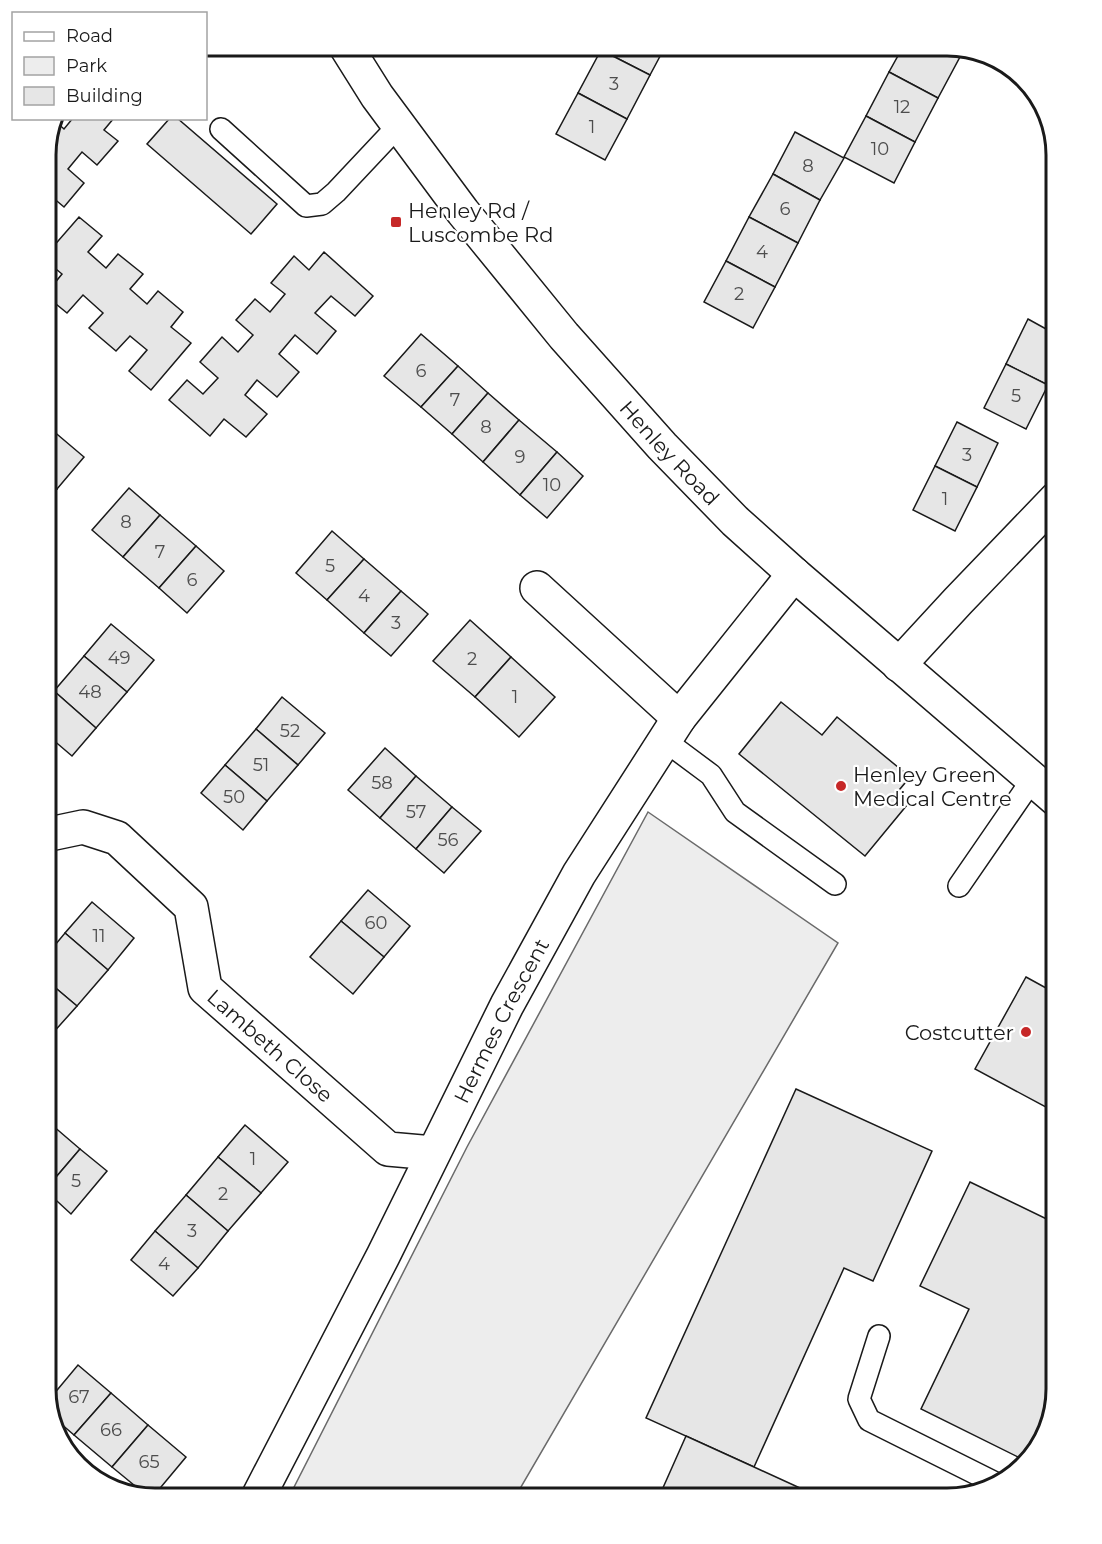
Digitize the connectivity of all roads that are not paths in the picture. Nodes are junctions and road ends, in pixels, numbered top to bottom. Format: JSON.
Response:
{"nodes":[{"id":1,"x":352,"y":56,"type":"edge"},
{"id":2,"x":399,"y":125,"type":"junction"},
{"id":3,"x":221,"y":129,"type":"dead end"},
{"id":4,"x":1046,"y":509,"type":"edge"},
{"id":5,"x":794,"y":574,"type":"junction"},
{"id":6,"x":537,"y":588,"type":"dead end"},
{"id":7,"x":899,"y":666,"type":"junction"},
{"id":8,"x":672,"y":729,"type":"junction"},
{"id":9,"x":1032,"y":780,"type":"junction"},
{"id":10,"x":1046,"y":792,"type":"edge"},
{"id":11,"x":56,"y":832,"type":"edge"},
{"id":12,"x":834,"y":884,"type":"dead end"},
{"id":13,"x":959,"y":886,"type":"dead end"},
{"id":14,"x":433,"y":1153,"type":"junction"},
{"id":15,"x":879,"y":1336,"type":"dead end"},
{"id":16,"x":988,"y":1480,"type":"edge"},
{"id":17,"x":263,"y":1488,"type":"edge"}],
"edges":[{"from":1,"to":2,"type":"street","name":"Henley Road"},
{"from":2,"to":3,"type":"lane"},
{"from":2,"to":5,"type":"street","name":"Henley Road"},
{"from":4,"to":7,"type":"street"},
{"from":5,"to":7,"type":"street","name":"Henley Road"},
{"from":5,"to":8,"type":"street","name":"Hermes Crescent"},
{"from":6,"to":8,"type":"street"},
{"from":7,"to":9,"type":"street","name":"Henley Road"},
{"from":8,"to":12,"type":"lane"},
{"from":8,"to":14,"type":"street","name":"Hermes Crescent"},
{"from":9,"to":10,"type":"street","name":"Henley Road"},
{"from":9,"to":13,"type":"lane"},
{"from":11,"to":14,"type":"street","name":"Lambeth Close"},
{"from":14,"to":17,"type":"street","name":"Hermes Crescent"},
{"from":15,"to":16,"type":"lane"}]}
